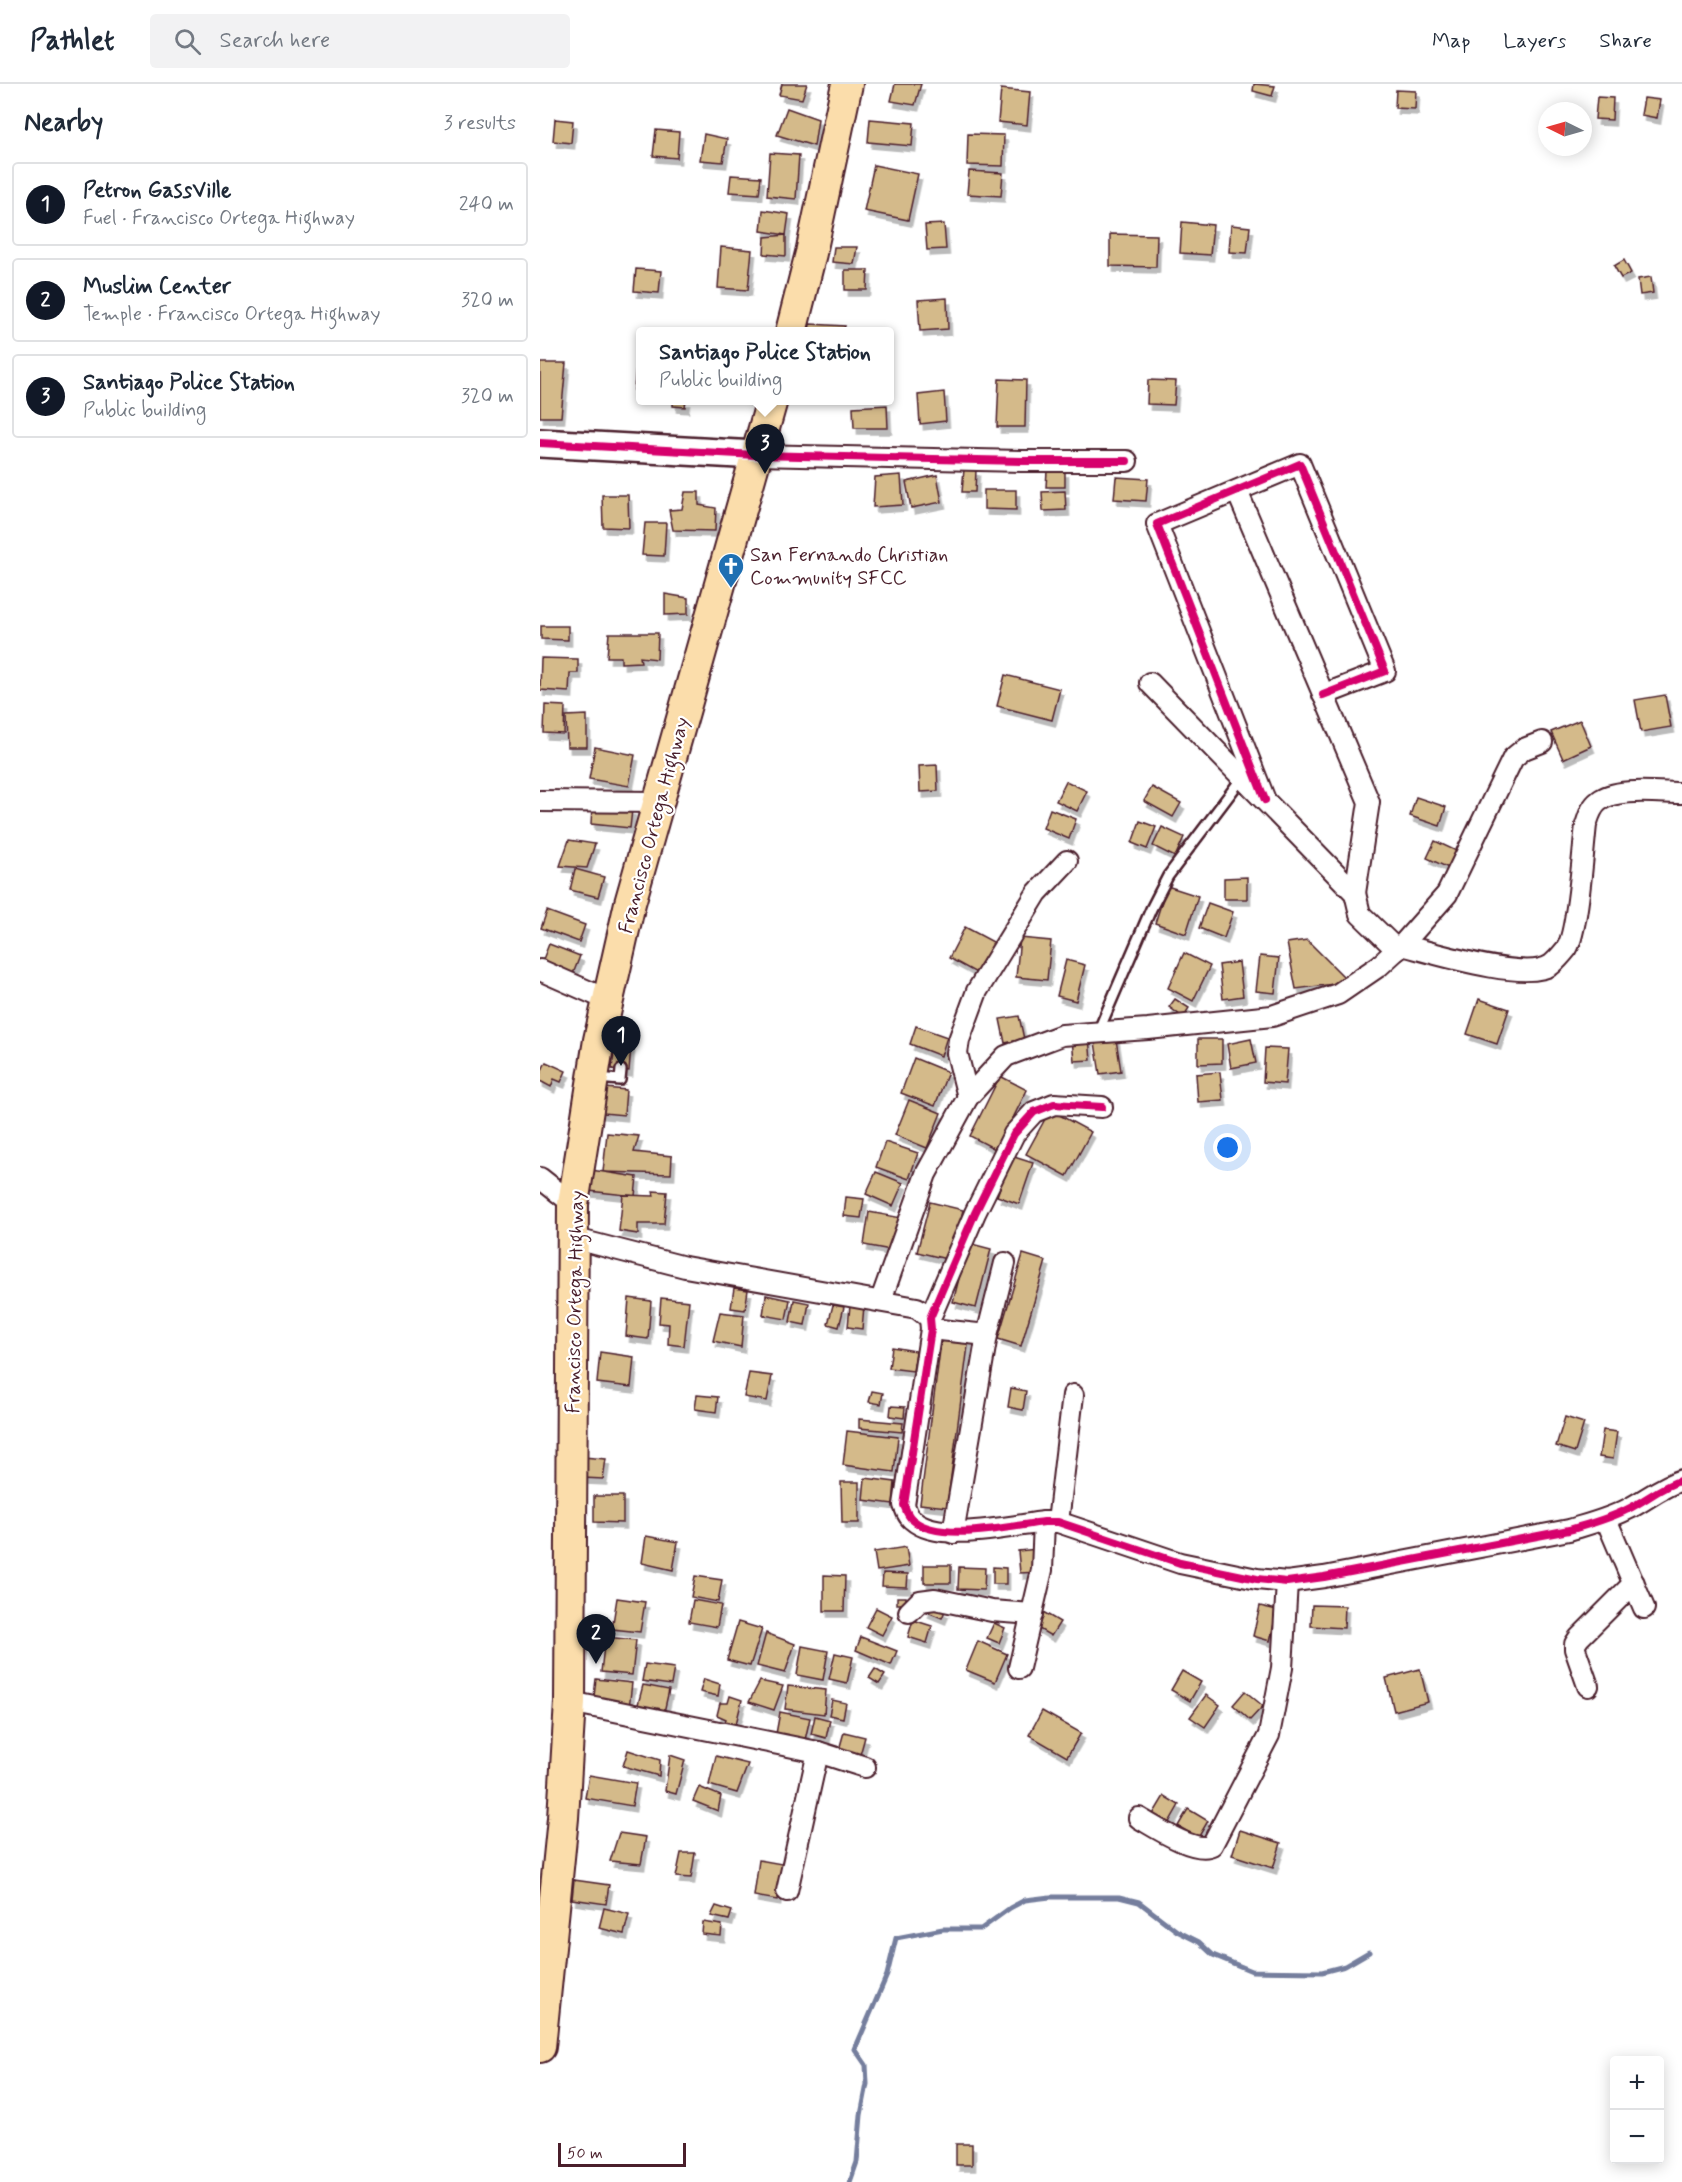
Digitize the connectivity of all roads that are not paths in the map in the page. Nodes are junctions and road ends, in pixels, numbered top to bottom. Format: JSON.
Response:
{"nodes":[{"id":1,"x":848,"y":84,"type":"edge"},
{"id":2,"x":791,"y":327,"type":"edge"},
{"id":3,"x":771,"y":405,"type":"edge"},
{"id":4,"x":540,"y":443,"type":"edge"},
{"id":5,"x":756,"y":456,"type":"junction"},
{"id":6,"x":1127,"y":461,"type":"dead end"},
{"id":7,"x":1237,"y":491,"type":"junction"},
{"id":8,"x":1150,"y":683,"type":"dead end"},
{"id":9,"x":1323,"y":695,"type":"junction"},
{"id":10,"x":1542,"y":742,"type":"dead end"},
{"id":11,"x":1242,"y":778,"type":"junction"},
{"id":12,"x":1682,"y":794,"type":"edge"},
{"id":13,"x":1265,"y":800,"type":"junction"},
{"id":14,"x":540,"y":801,"type":"edge"},
{"id":15,"x":658,"y":802,"type":"junction"},
{"id":16,"x":1067,"y":861,"type":"dead end"},
{"id":17,"x":1355,"y":893,"type":"junction"},
{"id":18,"x":1400,"y":948,"type":"junction"},
{"id":19,"x":540,"y":969,"type":"edge"},
{"id":20,"x":608,"y":1000,"type":"junction"},
{"id":21,"x":1098,"y":1032,"type":"junction"},
{"id":22,"x":968,"y":1097,"type":"junction"},
{"id":23,"x":1102,"y":1107,"type":"dead end"},
{"id":24,"x":540,"y":1178,"type":"edge"},
{"id":25,"x":573,"y":1204,"type":"junction"},
{"id":26,"x":572,"y":1238,"type":"junction"},
{"id":27,"x":1005,"y":1263,"type":"dead end"},
{"id":28,"x":881,"y":1300,"type":"junction"},
{"id":29,"x":930,"y":1324,"type":"junction"},
{"id":30,"x":987,"y":1335,"type":"junction"},
{"id":31,"x":1073,"y":1395,"type":"dead end"},
{"id":32,"x":1682,"y":1480,"type":"edge"},
{"id":33,"x":1606,"y":1519,"type":"junction"},
{"id":34,"x":1051,"y":1522,"type":"junction"},
{"id":35,"x":953,"y":1533,"type":"junction"},
{"id":36,"x":1287,"y":1582,"type":"junction"},
{"id":37,"x":1634,"y":1583,"type":"junction"},
{"id":38,"x":1644,"y":1608,"type":"dead end"},
{"id":39,"x":909,"y":1612,"type":"dead end"},
{"id":40,"x":1032,"y":1614,"type":"junction"},
{"id":41,"x":1020,"y":1668,"type":"dead end"},
{"id":42,"x":1588,"y":1686,"type":"dead end"},
{"id":43,"x":570,"y":1702,"type":"junction"},
{"id":44,"x":818,"y":1752,"type":"junction"},
{"id":45,"x":865,"y":1767,"type":"dead end"},
{"id":46,"x":1139,"y":1818,"type":"dead end"},
{"id":47,"x":787,"y":1891,"type":"dead end"},
{"id":48,"x":540,"y":2047,"type":"edge"}],
"edges":[{"from":1,"to":2,"type":"main road"},
{"from":3,"to":5,"type":"main road","name":"Francisco Ortega Highway"},
{"from":4,"to":5,"type":"street"},
{"from":5,"to":6,"type":"street"},
{"from":5,"to":15,"type":"main road","name":"Francisco Ortega Highway"},
{"from":7,"to":9,"type":"street"},
{"from":7,"to":9,"type":"street"},
{"from":7,"to":13,"type":"street"},
{"from":8,"to":11,"type":"street"},
{"from":9,"to":17,"type":"street"},
{"from":10,"to":18,"type":"street"},
{"from":11,"to":13,"type":"street"},
{"from":11,"to":21,"type":"lane"},
{"from":12,"to":18,"type":"street"},
{"from":13,"to":17,"type":"street"},
{"from":14,"to":15,"type":"street"},
{"from":15,"to":20,"type":"main road","name":"Francisco Ortega Highway"},
{"from":16,"to":22,"type":"street"},
{"from":17,"to":18,"type":"street"},
{"from":18,"to":21,"type":"street"},
{"from":19,"to":20,"type":"street"},
{"from":20,"to":25,"type":"main road","name":"Francisco Ortega Highway"},
{"from":21,"to":22,"type":"street"},
{"from":22,"to":28,"type":"street"},
{"from":23,"to":29,"type":"street"},
{"from":24,"to":25,"type":"street"},
{"from":25,"to":26,"type":"main road","name":"Francisco Ortega Highway"},
{"from":26,"to":28,"type":"street"},
{"from":26,"to":43,"type":"main road","name":"Francisco Ortega Highway"},
{"from":27,"to":30,"type":"street"},
{"from":28,"to":29,"type":"street"},
{"from":29,"to":30,"type":"street"},
{"from":29,"to":35,"type":"street"},
{"from":30,"to":35,"type":"street"},
{"from":31,"to":34,"type":"street"},
{"from":32,"to":33,"type":"street"},
{"from":33,"to":36,"type":"street"},
{"from":33,"to":37,"type":"street"},
{"from":34,"to":35,"type":"street"},
{"from":34,"to":36,"type":"street"},
{"from":34,"to":40,"type":"street"},
{"from":36,"to":46,"type":"street"},
{"from":37,"to":38,"type":"street"},
{"from":37,"to":42,"type":"street"},
{"from":39,"to":40,"type":"street"},
{"from":40,"to":41,"type":"street"},
{"from":43,"to":44,"type":"street"},
{"from":43,"to":48,"type":"main road","name":"Francisco Ortega Highway"},
{"from":44,"to":45,"type":"street"},
{"from":44,"to":47,"type":"street"}]}
